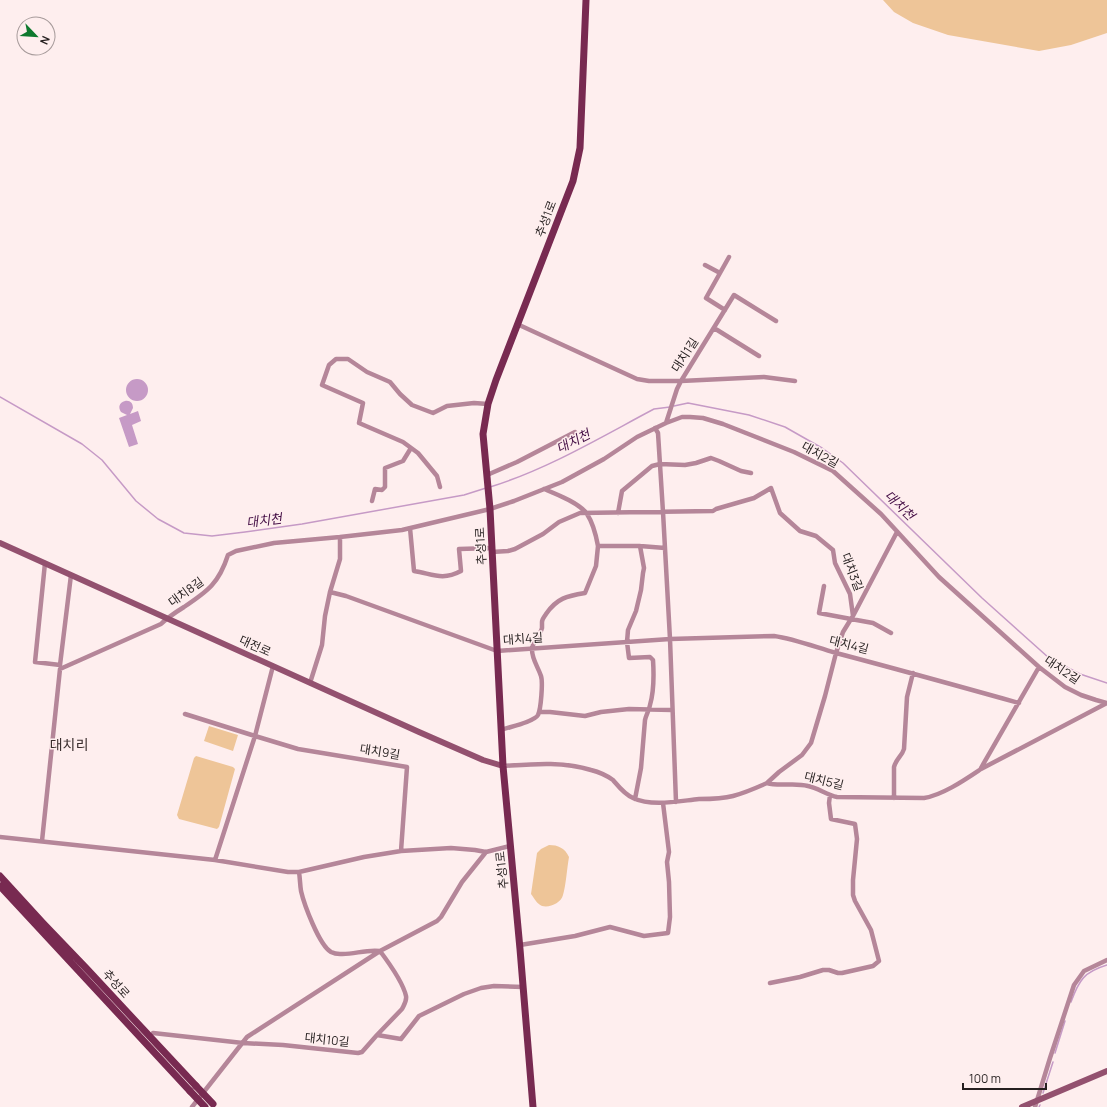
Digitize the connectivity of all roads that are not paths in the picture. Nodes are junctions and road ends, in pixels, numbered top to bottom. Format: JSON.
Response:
{"nodes":[{"id":1,"x":586,"y":0,"type":"edge"},
{"id":2,"x":729,"y":257,"type":"dead end"},
{"id":3,"x":705,"y":265,"type":"dead end"},
{"id":4,"x":720,"y":273,"type":"junction"},
{"id":5,"x":725,"y":310,"type":"junction"},
{"id":6,"x":776,"y":321,"type":"dead end"},
{"id":7,"x":517,"y":324,"type":"junction"},
{"id":8,"x":714,"y":328,"type":"junction"},
{"id":9,"x":759,"y":356,"type":"dead end"},
{"id":10,"x":681,"y":381,"type":"junction"},
{"id":11,"x":795,"y":381,"type":"dead end"},
{"id":12,"x":488,"y":404,"type":"junction"},
{"id":13,"x":666,"y":423,"type":"junction"},
{"id":14,"x":655,"y":428,"type":"junction"},
{"id":15,"x":575,"y":432,"type":"dead end"},
{"id":16,"x":411,"y":448,"type":"junction"},
{"id":17,"x":660,"y":464,"type":"junction"},
{"id":18,"x":751,"y":474,"type":"dead end"},
{"id":19,"x":487,"y":475,"type":"junction"},
{"id":20,"x":440,"y":487,"type":"dead end"},
{"id":21,"x":544,"y":489,"type":"junction"},
{"id":22,"x":372,"y":500,"type":"dead end"},
{"id":23,"x":490,"y":509,"type":"junction"},
{"id":24,"x":663,"y":512,"type":"junction"},
{"id":25,"x":587,"y":513,"type":"junction"},
{"id":26,"x":618,"y":513,"type":"junction"},
{"id":27,"x":410,"y":528,"type":"junction"},
{"id":28,"x":897,"y":532,"type":"junction"},
{"id":29,"x":340,"y":537,"type":"junction"},
{"id":30,"x":0,"y":543,"type":"edge"},
{"id":31,"x":598,"y":546,"type":"junction"},
{"id":32,"x":640,"y":546,"type":"junction"},
{"id":33,"x":665,"y":548,"type":"junction"},
{"id":34,"x":492,"y":550,"type":"junction"},
{"id":35,"x":44,"y":563,"type":"junction"},
{"id":36,"x":71,"y":575,"type":"junction"},
{"id":37,"x":824,"y":586,"type":"dead end"},
{"id":38,"x":330,"y":592,"type":"junction"},
{"id":39,"x":167,"y":618,"type":"junction"},
{"id":40,"x":852,"y":618,"type":"junction"},
{"id":41,"x":891,"y":633,"type":"dead end"},
{"id":42,"x":670,"y":639,"type":"junction"},
{"id":43,"x":628,"y":642,"type":"junction"},
{"id":44,"x":532,"y":649,"type":"junction"},
{"id":45,"x":497,"y":651,"type":"junction"},
{"id":46,"x":836,"y":653,"type":"junction"},
{"id":47,"x":274,"y":666,"type":"junction"},
{"id":48,"x":60,"y":667,"type":"junction"},
{"id":49,"x":1039,"y":667,"type":"junction"},
{"id":50,"x":913,"y":673,"type":"junction"},
{"id":51,"x":310,"y":683,"type":"junction"},
{"id":52,"x":1019,"y":703,"type":"junction"},
{"id":53,"x":1107,"y":703,"type":"edge"},
{"id":54,"x":649,"y":709,"type":"junction"},
{"id":55,"x":672,"y":710,"type":"junction"},
{"id":56,"x":539,"y":712,"type":"junction"},
{"id":57,"x":185,"y":714,"type":"dead end"},
{"id":58,"x":501,"y":730,"type":"junction"},
{"id":59,"x":255,"y":736,"type":"junction"},
{"id":60,"x":503,"y":766,"type":"junction"},
{"id":61,"x":981,"y":769,"type":"junction"},
{"id":62,"x":767,"y":783,"type":"junction"},
{"id":63,"x":830,"y":795,"type":"junction"},
{"id":64,"x":894,"y":798,"type":"junction"},
{"id":65,"x":635,"y":800,"type":"junction"},
{"id":66,"x":676,"y":802,"type":"junction"},
{"id":67,"x":663,"y":803,"type":"junction"},
{"id":68,"x":0,"y":836,"type":"edge"},
{"id":69,"x":42,"y":841,"type":"junction"},
{"id":70,"x":510,"y":846,"type":"junction"},
{"id":71,"x":401,"y":851,"type":"junction"},
{"id":72,"x":486,"y":852,"type":"junction"},
{"id":73,"x":216,"y":860,"type":"junction"},
{"id":74,"x":299,"y":872,"type":"junction"},
{"id":75,"x":0,"y":876,"type":"edge"},
{"id":76,"x":0,"y":886,"type":"edge"},
{"id":77,"x":520,"y":946,"type":"junction"},
{"id":78,"x":380,"y":951,"type":"junction"},
{"id":79,"x":1107,"y":960,"type":"edge"},
{"id":80,"x":770,"y":983,"type":"dead end"},
{"id":81,"x":523,"y":986,"type":"junction"},
{"id":82,"x":153,"y":1033,"type":"dead end"},
{"id":83,"x":377,"y":1035,"type":"junction"},
{"id":84,"x":243,"y":1043,"type":"junction"},
{"id":85,"x":1107,"y":1071,"type":"edge"},
{"id":86,"x":1035,"y":1104,"type":"edge"},
{"id":87,"x":215,"y":1105,"type":"edge"},
{"id":88,"x":192,"y":1107,"type":"edge"},
{"id":89,"x":205,"y":1107,"type":"edge"},
{"id":90,"x":533,"y":1107,"type":"edge"},
{"id":91,"x":1022,"y":1107,"type":"edge"}],
"edges":[{"from":1,"to":7,"type":"main road","name":"추성1로"},
{"from":2,"to":4,"type":"street"},
{"from":3,"to":4,"type":"street"},
{"from":4,"to":5,"type":"street"},
{"from":5,"to":6,"type":"street","name":"대치1길"},
{"from":5,"to":8,"type":"street","name":"대치1길"},
{"from":7,"to":10,"type":"street","name":"대치1길"},
{"from":7,"to":12,"type":"main road","name":"추성1로"},
{"from":8,"to":9,"type":"street"},
{"from":8,"to":10,"type":"street","name":"대치1길"},
{"from":10,"to":11,"type":"street"},
{"from":10,"to":13,"type":"street"},
{"from":12,"to":16,"type":"street"},
{"from":12,"to":19,"type":"main road","name":"추성1로"},
{"from":13,"to":14,"type":"street","name":"대치2길"},
{"from":13,"to":28,"type":"street","name":"대치2길"},
{"from":14,"to":17,"type":"street"},
{"from":14,"to":21,"type":"street","name":"대치2길"},
{"from":15,"to":19,"type":"street"},
{"from":16,"to":20,"type":"street"},
{"from":16,"to":22,"type":"street"},
{"from":17,"to":18,"type":"street"},
{"from":17,"to":24,"type":"street"},
{"from":17,"to":26,"type":"street"},
{"from":19,"to":23,"type":"main road","name":"추성1로"},
{"from":21,"to":23,"type":"street","name":"대치2길"},
{"from":21,"to":25,"type":"street"},
{"from":23,"to":27,"type":"street","name":"대치8길"},
{"from":23,"to":34,"type":"main road","name":"추성1로"},
{"from":24,"to":26,"type":"street","name":"대치3길"},
{"from":24,"to":33,"type":"street"},
{"from":24,"to":40,"type":"street","name":"대치3길"},
{"from":25,"to":26,"type":"street","name":"대치3길"},
{"from":25,"to":31,"type":"street"},
{"from":25,"to":34,"type":"street","name":"대치3길"},
{"from":27,"to":29,"type":"street","name":"대치8길"},
{"from":27,"to":34,"type":"street","name":"대치3길"},
{"from":28,"to":40,"type":"street"},
{"from":28,"to":49,"type":"street","name":"대치2길"},
{"from":29,"to":38,"type":"street"},
{"from":29,"to":39,"type":"street","name":"대치8길"},
{"from":30,"to":35,"type":"street","name":"대전로"},
{"from":31,"to":32,"type":"street"},
{"from":31,"to":44,"type":"street"},
{"from":32,"to":33,"type":"street"},
{"from":32,"to":43,"type":"street"},
{"from":33,"to":42,"type":"street"},
{"from":34,"to":45,"type":"main road","name":"추성1로"},
{"from":35,"to":36,"type":"street","name":"대전로"},
{"from":35,"to":48,"type":"street"},
{"from":36,"to":39,"type":"street","name":"대전로"},
{"from":36,"to":48,"type":"street"},
{"from":37,"to":40,"type":"street"},
{"from":38,"to":45,"type":"street"},
{"from":38,"to":51,"type":"street"},
{"from":39,"to":47,"type":"street","name":"대전로"},
{"from":39,"to":48,"type":"street","name":"대치8길"},
{"from":40,"to":41,"type":"street"},
{"from":40,"to":46,"type":"street"},
{"from":42,"to":43,"type":"street","name":"대치4길"},
{"from":42,"to":46,"type":"street","name":"대치4길"},
{"from":42,"to":55,"type":"street"},
{"from":43,"to":44,"type":"street","name":"대치4길"},
{"from":43,"to":54,"type":"street"},
{"from":44,"to":45,"type":"street","name":"대치4길"},
{"from":44,"to":56,"type":"street"},
{"from":45,"to":58,"type":"main road","name":"추성1로"},
{"from":46,"to":50,"type":"street","name":"대치4길"},
{"from":46,"to":62,"type":"street"},
{"from":47,"to":51,"type":"street","name":"대전로"},
{"from":47,"to":59,"type":"street"},
{"from":48,"to":69,"type":"street"},
{"from":49,"to":52,"type":"street"},
{"from":49,"to":53,"type":"street","name":"대치2길"},
{"from":50,"to":52,"type":"street","name":"대치4길"},
{"from":50,"to":64,"type":"street"},
{"from":51,"to":60,"type":"street","name":"대전로"},
{"from":52,"to":61,"type":"street"},
{"from":53,"to":61,"type":"street","name":"대치5길"},
{"from":54,"to":55,"type":"street"},
{"from":54,"to":56,"type":"street"},
{"from":54,"to":65,"type":"street"},
{"from":55,"to":66,"type":"street"},
{"from":56,"to":58,"type":"street"},
{"from":57,"to":59,"type":"street"},
{"from":58,"to":60,"type":"main road","name":"추성1로"},
{"from":59,"to":71,"type":"street","name":"대치9길"},
{"from":59,"to":73,"type":"street"},
{"from":60,"to":65,"type":"street"},
{"from":60,"to":70,"type":"main road","name":"추성1로"},
{"from":61,"to":64,"type":"street","name":"대치5길"},
{"from":62,"to":63,"type":"street","name":"대치5길"},
{"from":62,"to":66,"type":"street","name":"대치5길"},
{"from":63,"to":64,"type":"street","name":"대치5길"},
{"from":63,"to":80,"type":"street"},
{"from":65,"to":67,"type":"street","name":"대치5길"},
{"from":66,"to":67,"type":"street","name":"대치5길"},
{"from":67,"to":77,"type":"street"},
{"from":68,"to":69,"type":"street"},
{"from":69,"to":73,"type":"street"},
{"from":70,"to":72,"type":"street"},
{"from":70,"to":77,"type":"main road","name":"추성1로"},
{"from":71,"to":72,"type":"street"},
{"from":71,"to":74,"type":"street"},
{"from":72,"to":78,"type":"street"},
{"from":73,"to":74,"type":"street"},
{"from":74,"to":78,"type":"street"},
{"from":75,"to":87,"type":"main road","name":"추성로","bridge":true},
{"from":76,"to":89,"type":"main road","name":"추성로","bridge":true},
{"from":77,"to":81,"type":"main road","name":"추성1로"},
{"from":78,"to":83,"type":"street","name":"대치10길"},
{"from":78,"to":84,"type":"street"},
{"from":79,"to":86,"type":"street"},
{"from":81,"to":83,"type":"street"},
{"from":81,"to":90,"type":"main road","name":"추성1로"},
{"from":82,"to":84,"type":"street","name":"대치10길"},
{"from":83,"to":84,"type":"street","name":"대치10길"},
{"from":84,"to":88,"type":"street"},
{"from":85,"to":86,"type":"street"},
{"from":86,"to":91,"type":"street"}]}
